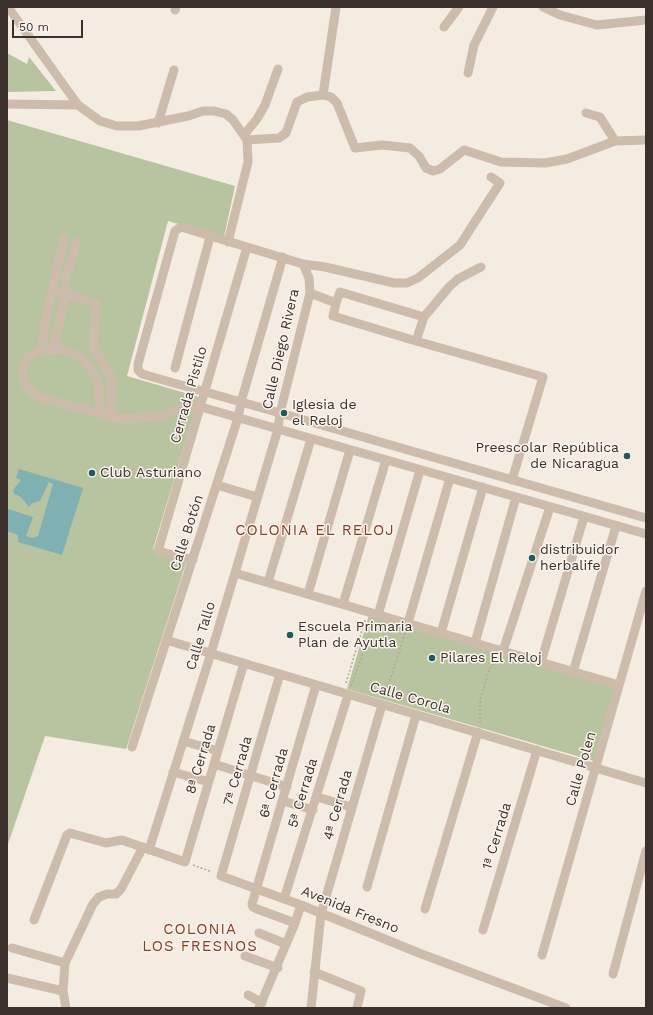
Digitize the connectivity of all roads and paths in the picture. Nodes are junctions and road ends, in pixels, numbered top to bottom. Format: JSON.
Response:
{"nodes":[{"id":1,"x":8,"y":7,"type":"edge"},
{"id":2,"x":336,"y":7,"type":"edge"},
{"id":3,"x":459,"y":7,"type":"edge"},
{"id":4,"x":493,"y":7,"type":"edge"},
{"id":5,"x":543,"y":7,"type":"edge"},
{"id":6,"x":646,"y":20,"type":"edge"},
{"id":7,"x":444,"y":27,"type":"dead end"},
{"id":8,"x":278,"y":69,"type":"dead end"},
{"id":9,"x":174,"y":70,"type":"dead end"},
{"id":10,"x":468,"y":73,"type":"dead end"},
{"id":11,"x":323,"y":95,"type":"junction"},
{"id":12,"x":7,"y":104,"type":"edge"},
{"id":13,"x":78,"y":105,"type":"junction"},
{"id":14,"x":586,"y":113,"type":"dead end"},
{"id":15,"x":158,"y":123,"type":"junction"},
{"id":16,"x":246,"y":137,"type":"junction"},
{"id":17,"x":646,"y":140,"type":"edge"},
{"id":18,"x":615,"y":141,"type":"junction"},
{"id":19,"x":491,"y":176,"type":"dead end"},
{"id":20,"x":210,"y":236,"type":"junction"},
{"id":21,"x":64,"y":238,"type":"dead end"},
{"id":22,"x":77,"y":242,"type":"dead end"},
{"id":23,"x":228,"y":242,"type":"junction"},
{"id":24,"x":247,"y":247,"type":"junction"},
{"id":25,"x":283,"y":258,"type":"junction"},
{"id":26,"x":303,"y":264,"type":"junction"},
{"id":27,"x":480,"y":267,"type":"dead end"},
{"id":28,"x":53,"y":290,"type":"junction"},
{"id":29,"x":310,"y":293,"type":"junction"},
{"id":30,"x":66,"y":294,"type":"junction"},
{"id":31,"x":336,"y":303,"type":"junction"},
{"id":32,"x":424,"y":316,"type":"junction"},
{"id":33,"x":416,"y":341,"type":"junction"},
{"id":34,"x":54,"y":350,"type":"junction"},
{"id":35,"x":42,"y":351,"type":"junction"},
{"id":36,"x":175,"y":368,"type":"dead end"},
{"id":37,"x":205,"y":392,"type":"junction"},
{"id":38,"x":241,"y":402,"type":"junction"},
{"id":39,"x":187,"y":407,"type":"junction"},
{"id":40,"x":201,"y":407,"type":"junction"},
{"id":41,"x":280,"y":413,"type":"junction"},
{"id":42,"x":100,"y":414,"type":"junction"},
{"id":43,"x":112,"y":417,"type":"junction"},
{"id":44,"x":238,"y":418,"type":"junction"},
{"id":45,"x":278,"y":429,"type":"junction"},
{"id":46,"x":311,"y":439,"type":"junction"},
{"id":47,"x":350,"y":450,"type":"junction"},
{"id":48,"x":408,"y":450,"type":"junction"},
{"id":49,"x":386,"y":460,"type":"junction"},
{"id":50,"x":404,"y":465,"type":"junction"},
{"id":51,"x":420,"y":470,"type":"junction"},
{"id":52,"x":450,"y":478,"type":"junction"},
{"id":53,"x":512,"y":480,"type":"junction"},
{"id":54,"x":217,"y":485,"type":"junction"},
{"id":55,"x":483,"y":488,"type":"junction"},
{"id":56,"x":542,"y":488,"type":"junction"},
{"id":57,"x":257,"y":496,"type":"junction"},
{"id":58,"x":516,"y":497,"type":"junction"},
{"id":59,"x":538,"y":504,"type":"junction"},
{"id":60,"x":550,"y":507,"type":"junction"},
{"id":61,"x":614,"y":509,"type":"junction"},
{"id":62,"x":584,"y":517,"type":"junction"},
{"id":63,"x":646,"y":517,"type":"edge"},
{"id":64,"x":613,"y":525,"type":"junction"},
{"id":65,"x":646,"y":534,"type":"edge"},
{"id":66,"x":193,"y":560,"type":"junction"},
{"id":67,"x":235,"y":572,"type":"junction"},
{"id":68,"x":268,"y":582,"type":"junction"},
{"id":69,"x":646,"y":591,"type":"edge"},
{"id":70,"x":308,"y":594,"type":"junction"},
{"id":71,"x":343,"y":604,"type":"junction"},
{"id":72,"x":367,"y":612,"type":"junction"},
{"id":73,"x":378,"y":615,"type":"junction"},
{"id":74,"x":408,"y":623,"type":"junction"},
{"id":75,"x":441,"y":633,"type":"junction"},
{"id":76,"x":166,"y":640,"type":"junction"},
{"id":77,"x":475,"y":643,"type":"junction"},
{"id":78,"x":503,"y":651,"type":"junction"},
{"id":79,"x":211,"y":653,"type":"junction"},
{"id":80,"x":541,"y":662,"type":"junction"},
{"id":81,"x":244,"y":663,"type":"junction"},
{"id":82,"x":573,"y":672,"type":"junction"},
{"id":83,"x":280,"y":674,"type":"junction"},
{"id":84,"x":316,"y":685,"type":"junction"},
{"id":85,"x":619,"y":685,"type":"junction"},
{"id":86,"x":345,"y":694,"type":"junction"},
{"id":87,"x":382,"y":705,"type":"junction"},
{"id":88,"x":416,"y":715,"type":"junction"},
{"id":89,"x":478,"y":732,"type":"junction"},
{"id":90,"x":183,"y":741,"type":"junction"},
{"id":91,"x":132,"y":747,"type":"dead end"},
{"id":92,"x":537,"y":750,"type":"junction"},
{"id":93,"x":218,"y":751,"type":"junction"},
{"id":94,"x":214,"y":764,"type":"junction"},
{"id":95,"x":596,"y":768,"type":"junction"},
{"id":96,"x":173,"y":772,"type":"junction"},
{"id":97,"x":251,"y":776,"type":"junction"},
{"id":98,"x":209,"y":782,"type":"junction"},
{"id":99,"x":646,"y":783,"type":"edge"},
{"id":100,"x":287,"y":787,"type":"junction"},
{"id":101,"x":317,"y":798,"type":"junction"},
{"id":102,"x":283,"y":801,"type":"junction"},
{"id":103,"x":351,"y":808,"type":"junction"},
{"id":104,"x":313,"y":810,"type":"junction"},
{"id":105,"x":146,"y":848,"type":"junction"},
{"id":106,"x":646,"y":851,"type":"edge"},
{"id":107,"x":185,"y":862,"type":"junction"},
{"id":108,"x":221,"y":876,"type":"junction"},
{"id":109,"x":367,"y":887,"type":"dead end"},
{"id":110,"x":257,"y":889,"type":"junction"},
{"id":111,"x":284,"y":899,"type":"junction"},
{"id":112,"x":301,"y":905,"type":"junction"},
{"id":113,"x":425,"y":910,"type":"dead end"},
{"id":114,"x":321,"y":914,"type":"junction"},
{"id":115,"x":34,"y":920,"type":"dead end"},
{"id":116,"x":295,"y":923,"type":"junction"},
{"id":117,"x":483,"y":930,"type":"dead end"},
{"id":118,"x":259,"y":933,"type":"dead end"},
{"id":119,"x":286,"y":944,"type":"junction"},
{"id":120,"x":12,"y":948,"type":"dead end"},
{"id":121,"x":542,"y":955,"type":"dead end"},
{"id":122,"x":245,"y":956,"type":"dead end"},
{"id":123,"x":65,"y":963,"type":"junction"},
{"id":124,"x":278,"y":968,"type":"junction"},
{"id":125,"x":314,"y":972,"type":"junction"},
{"id":126,"x":613,"y":974,"type":"dead end"},
{"id":127,"x":7,"y":978,"type":"edge"},
{"id":128,"x":63,"y":991,"type":"junction"},
{"id":129,"x":248,"y":995,"type":"dead end"},
{"id":130,"x":260,"y":1005,"type":"edge"},
{"id":131,"x":66,"y":1008,"type":"edge"},
{"id":132,"x":311,"y":1008,"type":"edge"},
{"id":133,"x":356,"y":1008,"type":"edge"},
{"id":134,"x":566,"y":1008,"type":"edge"}],
"edges":[{"from":1,"to":13,"type":"street"},
{"from":2,"to":11,"type":"street"},
{"from":3,"to":7,"type":"street"},
{"from":4,"to":10,"type":"street"},
{"from":5,"to":6,"type":"street"},
{"from":8,"to":16,"type":"street"},
{"from":9,"to":15,"type":"street"},
{"from":11,"to":16,"type":"street"},
{"from":11,"to":18,"type":"street"},
{"from":12,"to":13,"type":"street"},
{"from":13,"to":15,"type":"street"},
{"from":14,"to":18,"type":"street"},
{"from":15,"to":16,"type":"street"},
{"from":16,"to":23,"type":"street"},
{"from":17,"to":18,"type":"street"},
{"from":19,"to":26,"type":"street"},
{"from":20,"to":23,"type":"street"},
{"from":20,"to":36,"type":"street"},
{"from":20,"to":37,"type":"street"},
{"from":21,"to":28,"type":"street"},
{"from":22,"to":30,"type":"street"},
{"from":23,"to":24,"type":"street"},
{"from":24,"to":25,"type":"street"},
{"from":24,"to":37,"type":"street","name":"Cerrada Pistilo"},
{"from":25,"to":26,"type":"street"},
{"from":25,"to":38,"type":"street","name":"Calle Botón"},
{"from":26,"to":29,"type":"street","name":"Calle Diego Rivera"},
{"from":27,"to":32,"type":"street"},
{"from":28,"to":30,"type":"street"},
{"from":28,"to":35,"type":"street"},
{"from":29,"to":31,"type":"street"},
{"from":29,"to":41,"type":"street","name":"Calle Diego Rivera"},
{"from":30,"to":34,"type":"street"},
{"from":30,"to":43,"type":"street"},
{"from":31,"to":32,"type":"street"},
{"from":31,"to":33,"type":"street"},
{"from":32,"to":33,"type":"street"},
{"from":33,"to":53,"type":"street"},
{"from":34,"to":35,"type":"street"},
{"from":34,"to":42,"type":"street"},
{"from":35,"to":42,"type":"street"},
{"from":37,"to":38,"type":"street"},
{"from":37,"to":39,"type":"street"},
{"from":37,"to":40,"type":"street","name":"Cerrada Pistilo"},
{"from":38,"to":41,"type":"street"},
{"from":38,"to":44,"type":"street","name":"Calle Botón"},
{"from":39,"to":40,"type":"street"},
{"from":39,"to":43,"type":"street"},
{"from":40,"to":44,"type":"street"},
{"from":40,"to":66,"type":"street","name":"Cerrada Pistilo"},
{"from":41,"to":45,"type":"street","name":"Calle Diego Rivera"},
{"from":41,"to":48,"type":"street"},
{"from":42,"to":43,"type":"street"},
{"from":44,"to":45,"type":"street"},
{"from":44,"to":54,"type":"street","name":"Calle Botón"},
{"from":45,"to":46,"type":"street"},
{"from":45,"to":57,"type":"street","name":"Calle Tallo"},
{"from":46,"to":47,"type":"street"},
{"from":46,"to":68,"type":"street"},
{"from":47,"to":49,"type":"street"},
{"from":47,"to":70,"type":"street"},
{"from":48,"to":50,"type":"street"},
{"from":48,"to":53,"type":"street"},
{"from":49,"to":50,"type":"street"},
{"from":49,"to":71,"type":"street"},
{"from":50,"to":51,"type":"street"},
{"from":51,"to":52,"type":"street"},
{"from":51,"to":73,"type":"street"},
{"from":52,"to":55,"type":"street"},
{"from":52,"to":74,"type":"street"},
{"from":53,"to":56,"type":"street"},
{"from":54,"to":57,"type":"street"},
{"from":54,"to":66,"type":"street","name":"Calle Botón"},
{"from":55,"to":58,"type":"street"},
{"from":55,"to":75,"type":"street"},
{"from":56,"to":59,"type":"street"},
{"from":56,"to":61,"type":"street"},
{"from":57,"to":67,"type":"street","name":"Calle Tallo"},
{"from":58,"to":59,"type":"street"},
{"from":58,"to":77,"type":"street"},
{"from":59,"to":60,"type":"street"},
{"from":60,"to":62,"type":"street"},
{"from":60,"to":78,"type":"street"},
{"from":61,"to":63,"type":"street"},
{"from":61,"to":64,"type":"street"},
{"from":62,"to":64,"type":"street"},
{"from":62,"to":80,"type":"street"},
{"from":64,"to":65,"type":"street"},
{"from":64,"to":82,"type":"street"},
{"from":66,"to":76,"type":"street","name":"Calle Botón"},
{"from":67,"to":68,"type":"street"},
{"from":67,"to":79,"type":"street","name":"Calle Tallo"},
{"from":68,"to":70,"type":"street"},
{"from":69,"to":85,"type":"street","name":"Calle Polen"},
{"from":70,"to":71,"type":"street"},
{"from":71,"to":72,"type":"street"},
{"from":72,"to":73,"type":"street"},
{"from":72,"to":86,"type":"path"},
{"from":73,"to":74,"type":"street"},
{"from":73,"to":86,"type":"path"},
{"from":74,"to":75,"type":"street"},
{"from":74,"to":87,"type":"path"},
{"from":75,"to":77,"type":"street"},
{"from":76,"to":79,"type":"street","name":"Calle Corola"},
{"from":76,"to":91,"type":"street","name":"Calle Botón"},
{"from":77,"to":78,"type":"street"},
{"from":78,"to":80,"type":"street"},
{"from":78,"to":89,"type":"path"},
{"from":79,"to":81,"type":"street","name":"Calle Corola"},
{"from":79,"to":90,"type":"street","name":"Calle Tallo"},
{"from":80,"to":82,"type":"street"},
{"from":81,"to":83,"type":"street","name":"Calle Corola"},
{"from":81,"to":93,"type":"street","name":"8ª Cerrada"},
{"from":82,"to":85,"type":"street"},
{"from":83,"to":84,"type":"street","name":"Calle Corola"},
{"from":83,"to":97,"type":"street","name":"7ª Cerrada"},
{"from":84,"to":86,"type":"street","name":"Calle Corola"},
{"from":84,"to":100,"type":"street","name":"6ª Cerrada"},
{"from":85,"to":95,"type":"street","name":"Calle Polen"},
{"from":86,"to":87,"type":"street","name":"Calle Corola"},
{"from":86,"to":101,"type":"street","name":"5ª Cerrada"},
{"from":87,"to":88,"type":"street","name":"Calle Corola"},
{"from":87,"to":103,"type":"street","name":"4ª Cerrada"},
{"from":88,"to":89,"type":"street","name":"Calle Corola"},
{"from":88,"to":109,"type":"street"},
{"from":89,"to":92,"type":"street","name":"Calle Corola"},
{"from":89,"to":113,"type":"street"},
{"from":90,"to":93,"type":"street"},
{"from":90,"to":96,"type":"street","name":"Calle Tallo"},
{"from":92,"to":95,"type":"street","name":"Calle Corola"},
{"from":92,"to":117,"type":"street","name":"1ª Cerrada"},
{"from":93,"to":94,"type":"street","name":"8ª Cerrada"},
{"from":94,"to":97,"type":"street"},
{"from":94,"to":98,"type":"street","name":"8ª Cerrada"},
{"from":95,"to":99,"type":"street","name":"Calle Corola"},
{"from":95,"to":121,"type":"street","name":"Calle Polen"},
{"from":96,"to":98,"type":"street"},
{"from":96,"to":105,"type":"street","name":"Calle Tallo"},
{"from":97,"to":100,"type":"street"},
{"from":97,"to":108,"type":"street","name":"7ª Cerrada"},
{"from":98,"to":107,"type":"street","name":"8ª Cerrada"},
{"from":100,"to":102,"type":"street","name":"6ª Cerrada"},
{"from":101,"to":103,"type":"street"},
{"from":101,"to":104,"type":"street","name":"5ª Cerrada"},
{"from":102,"to":104,"type":"street"},
{"from":102,"to":110,"type":"street","name":"6ª Cerrada"},
{"from":103,"to":114,"type":"street","name":"4ª Cerrada"},
{"from":104,"to":111,"type":"street","name":"5ª Cerrada"},
{"from":105,"to":107,"type":"street"},
{"from":105,"to":115,"type":"street"},
{"from":105,"to":123,"type":"street","name":"Calle Tallo"},
{"from":106,"to":126,"type":"street"},
{"from":107,"to":108,"type":"path"},
{"from":108,"to":110,"type":"street","name":"Avenida Fresno"},
{"from":110,"to":111,"type":"street","name":"Avenida Fresno"},
{"from":110,"to":116,"type":"street","name":"6ª Cerrada"},
{"from":111,"to":112,"type":"street","name":"Avenida Fresno"},
{"from":112,"to":114,"type":"street","name":"Avenida Fresno"},
{"from":112,"to":116,"type":"street"},
{"from":114,"to":125,"type":"street","name":"4ª Cerrada"},
{"from":114,"to":134,"type":"street","name":"Avenida Fresno"},
{"from":116,"to":119,"type":"street"},
{"from":118,"to":119,"type":"street"},
{"from":119,"to":124,"type":"street"},
{"from":120,"to":123,"type":"street"},
{"from":122,"to":124,"type":"street"},
{"from":123,"to":128,"type":"street"},
{"from":124,"to":130,"type":"street"},
{"from":125,"to":132,"type":"street","name":"4ª Cerrada"},
{"from":125,"to":133,"type":"street"},
{"from":127,"to":128,"type":"street"},
{"from":128,"to":131,"type":"street"},
{"from":129,"to":130,"type":"street"}]}
